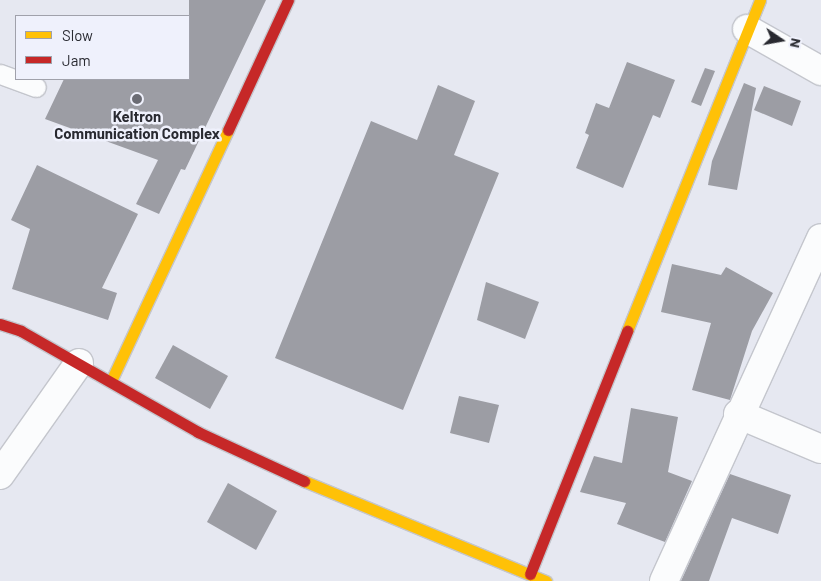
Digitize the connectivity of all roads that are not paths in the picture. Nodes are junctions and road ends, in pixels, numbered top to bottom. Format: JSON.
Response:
{"nodes":[{"id":1,"x":288,"y":0,"type":"edge"},
{"id":2,"x":760,"y":0,"type":"edge"},
{"id":3,"x":747,"y":29,"type":"junction"},
{"id":4,"x":821,"y":71,"type":"edge"},
{"id":5,"x":0,"y":74,"type":"edge"},
{"id":6,"x":15,"y":79,"type":"edge"},
{"id":7,"x":17,"y":80,"type":"edge"},
{"id":8,"x":36,"y":87,"type":"dead end"},
{"id":9,"x":821,"y":238,"type":"edge"},
{"id":10,"x":0,"y":324,"type":"edge"},
{"id":11,"x":79,"y":363,"type":"junction"},
{"id":12,"x":111,"y":381,"type":"junction"},
{"id":13,"x":738,"y":414,"type":"junction"},
{"id":14,"x":821,"y":449,"type":"edge"},
{"id":15,"x":0,"y":475,"type":"edge"},
{"id":16,"x":530,"y":574,"type":"junction"},
{"id":17,"x":546,"y":581,"type":"edge"},
{"id":18,"x":664,"y":581,"type":"edge"}],
"edges":[{"from":1,"to":12,"type":"street"},
{"from":2,"to":3,"type":"street"},
{"from":3,"to":4,"type":"street"},
{"from":3,"to":16,"type":"street"},
{"from":5,"to":6,"type":"lane"},
{"from":7,"to":8,"type":"lane"},
{"from":9,"to":13,"type":"street"},
{"from":10,"to":11,"type":"street"},
{"from":11,"to":12,"type":"street"},
{"from":11,"to":15,"type":"street"},
{"from":12,"to":16,"type":"street"},
{"from":13,"to":14,"type":"street"},
{"from":13,"to":18,"type":"street"},
{"from":16,"to":17,"type":"street"}]}
